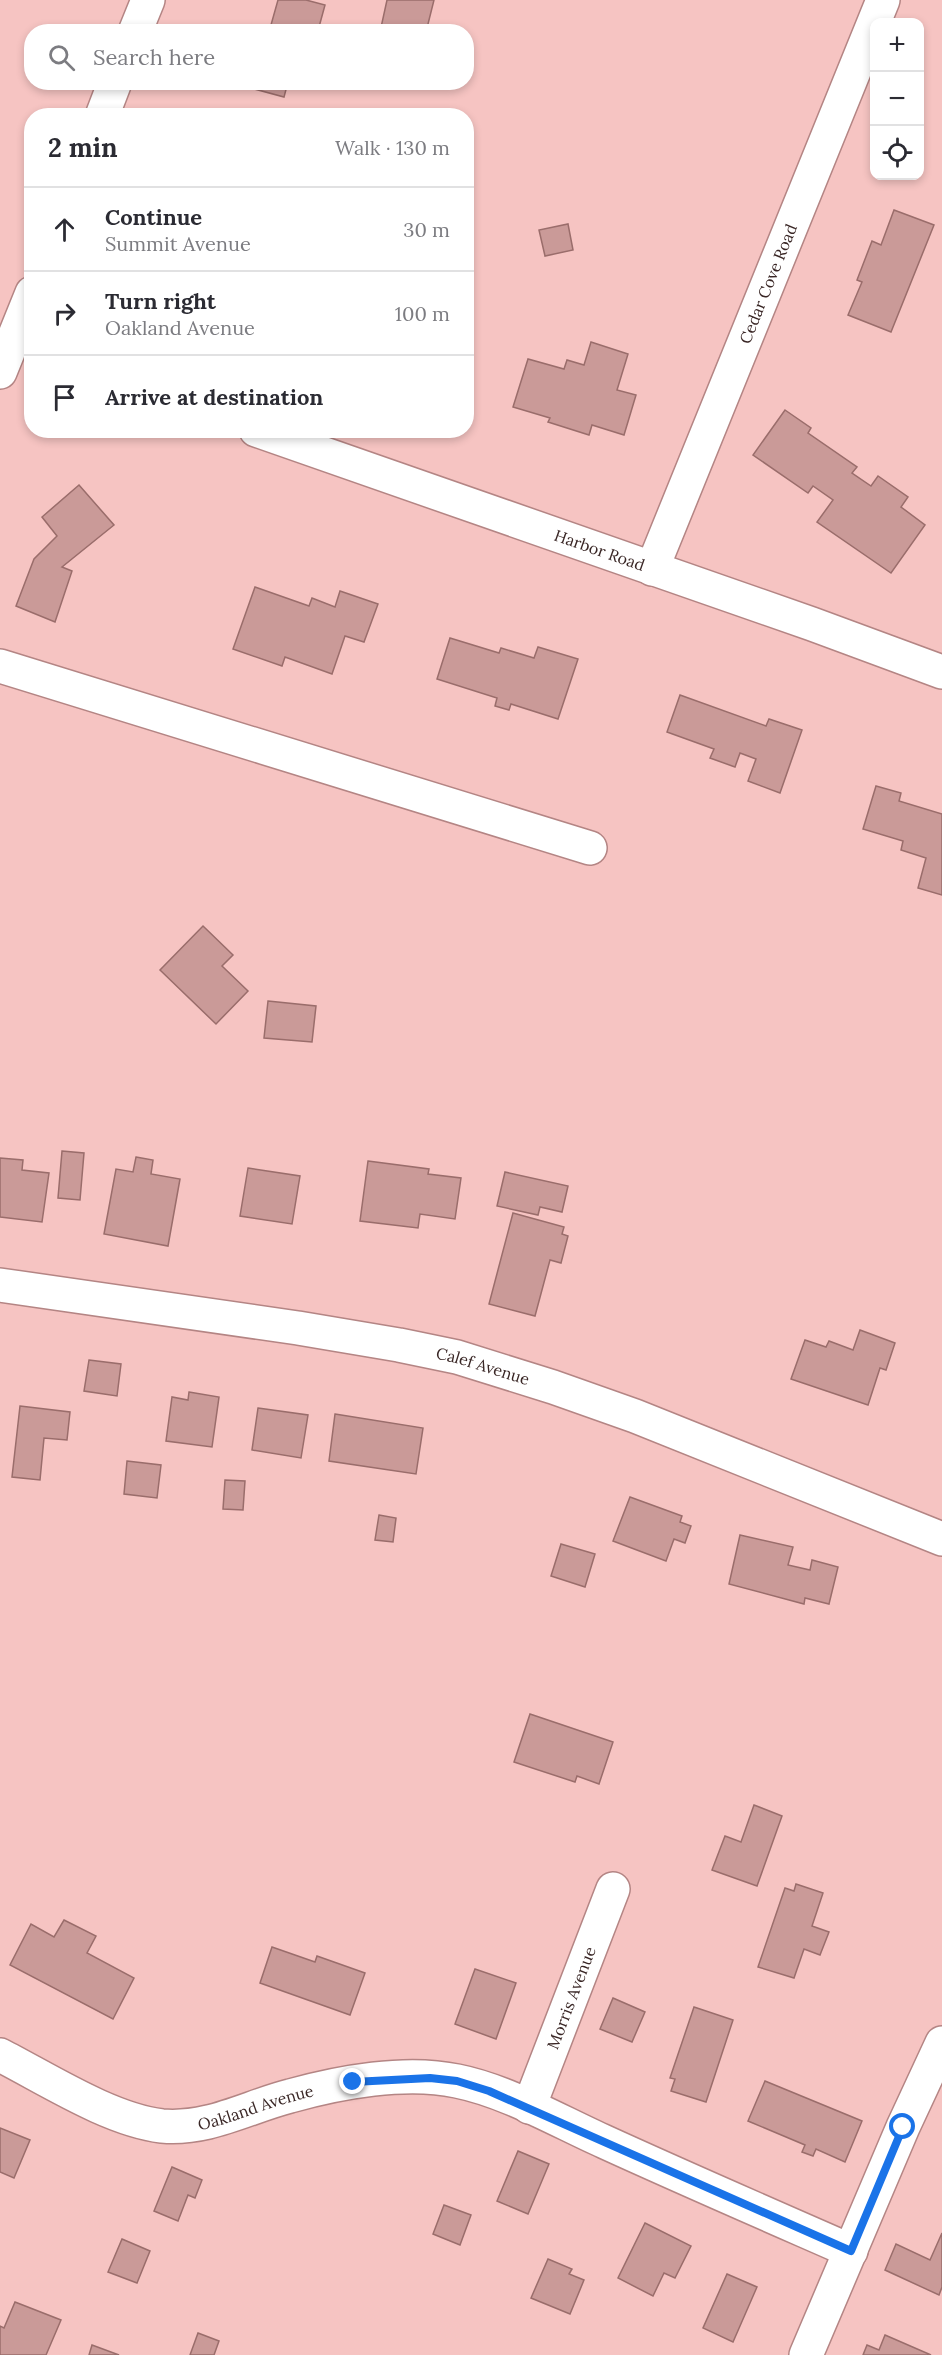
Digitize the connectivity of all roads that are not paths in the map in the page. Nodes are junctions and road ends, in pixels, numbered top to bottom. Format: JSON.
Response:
{"nodes":[{"id":1,"x":148,"y":0,"type":"edge"},
{"id":2,"x":883,"y":0,"type":"edge"},
{"id":3,"x":138,"y":24,"type":"edge"},
{"id":4,"x":112,"y":90,"type":"edge"},
{"id":5,"x":105,"y":108,"type":"edge"},
{"id":6,"x":24,"y":321,"type":"edge"},
{"id":7,"x":14,"y":357,"type":"edge"},
{"id":8,"x":279,"y":438,"type":"edge"},
{"id":9,"x":652,"y":569,"type":"junction"},
{"id":10,"x":0,"y":666,"type":"edge"},
{"id":11,"x":942,"y":672,"type":"edge"},
{"id":12,"x":590,"y":848,"type":"dead end"},
{"id":13,"x":0,"y":1285,"type":"edge"},
{"id":14,"x":942,"y":1539,"type":"edge"},
{"id":15,"x":613,"y":1889,"type":"dead end"},
{"id":16,"x":942,"y":2043,"type":"edge"},
{"id":17,"x":0,"y":2055,"type":"edge"},
{"id":18,"x":529,"y":2107,"type":"junction"},
{"id":19,"x":851,"y":2251,"type":"junction"},
{"id":20,"x":806,"y":2355,"type":"edge"}],
"edges":[{"from":1,"to":3,"type":"street"},
{"from":2,"to":9,"type":"street","name":"Cedar Cove Road"},
{"from":4,"to":5,"type":"street"},
{"from":6,"to":7,"type":"street"},
{"from":8,"to":9,"type":"street","name":"Harbor Road"},
{"from":9,"to":11,"type":"street","name":"Harbor Road"},
{"from":10,"to":12,"type":"street"},
{"from":13,"to":14,"type":"street","name":"Calef Avenue"},
{"from":15,"to":18,"type":"street","name":"Morris Avenue"},
{"from":16,"to":19,"type":"street"},
{"from":17,"to":18,"type":"street","name":"Oakland Avenue"},
{"from":18,"to":19,"type":"street","name":"Oakland Avenue"},
{"from":19,"to":20,"type":"street"}]}
